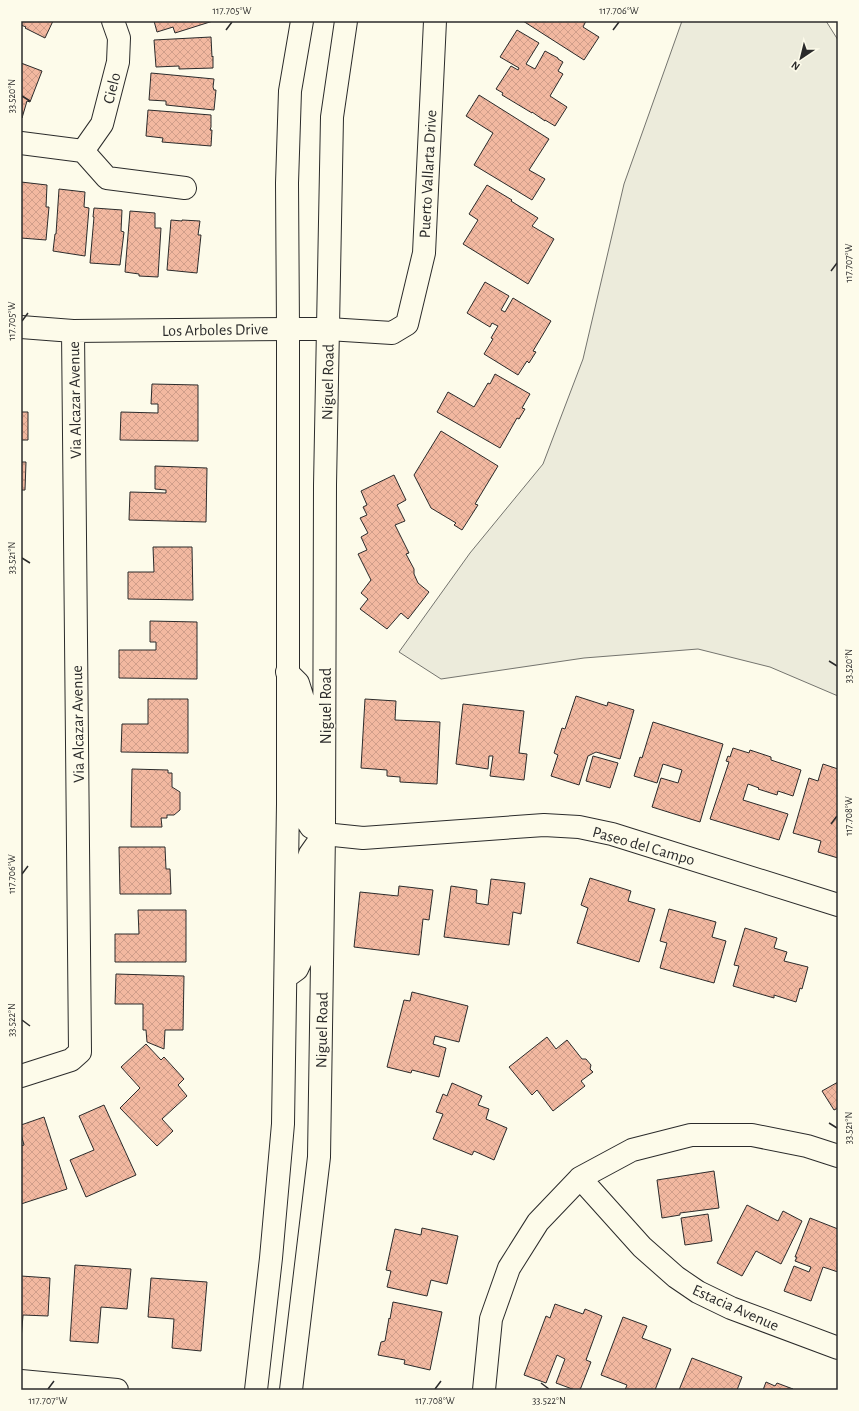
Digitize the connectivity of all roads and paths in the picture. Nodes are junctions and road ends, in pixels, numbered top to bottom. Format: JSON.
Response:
{"nodes":[{"id":1,"x":113,"y":21,"type":"edge"},
{"id":2,"x":302,"y":21,"type":"edge"},
{"id":3,"x":346,"y":21,"type":"edge"},
{"id":4,"x":435,"y":21,"type":"edge"},
{"id":5,"x":21,"y":143,"type":"edge"},
{"id":6,"x":83,"y":151,"type":"junction"},
{"id":7,"x":186,"y":188,"type":"dead end"},
{"id":8,"x":407,"y":324,"type":"joint"},
{"id":9,"x":21,"y":327,"type":"edge"},
{"id":10,"x":288,"y":329,"type":"junction"},
{"id":11,"x":328,"y":329,"type":"junction"},
{"id":12,"x":73,"y":331,"type":"junction"},
{"id":13,"x":287,"y":672,"type":"junction"},
{"id":14,"x":324,"y":834,"type":"junction"},
{"id":15,"x":838,"y":905,"type":"edge"},
{"id":16,"x":286,"y":978,"type":"junction"},
{"id":17,"x":21,"y":1076,"type":"edge"},
{"id":18,"x":838,"y":1156,"type":"edge"},
{"id":19,"x":580,"y":1178,"type":"junction"},
{"id":20,"x":838,"y":1348,"type":"edge"},
{"id":21,"x":21,"y":1381,"type":"edge"},
{"id":22,"x":117,"y":1390,"type":"edge"},
{"id":23,"x":256,"y":1390,"type":"edge"},
{"id":24,"x":291,"y":1390,"type":"edge"},
{"id":25,"x":484,"y":1390,"type":"edge"}],
"edges":[{"from":1,"to":6,"type":"street","name":"Cielo"},
{"from":2,"to":10,"type":"street"},
{"from":3,"to":11,"type":"street","name":"Niguel Road"},
{"from":4,"to":8,"type":"street","name":"Puerto Vallarta Drive"},
{"from":5,"to":6,"type":"street"},
{"from":6,"to":7,"type":"street"},
{"from":8,"to":11,"type":"street","name":"Los Arboles Drive"},
{"from":9,"to":12,"type":"street","name":"Los Arboles Drive"},
{"from":10,"to":11,"type":"street","name":"Los Arboles Drive"},
{"from":10,"to":12,"type":"street","name":"Los Arboles Drive"},
{"from":10,"to":13,"type":"street"},
{"from":11,"to":14,"type":"street","name":"Niguel Road"},
{"from":12,"to":17,"type":"street","name":"Via Alcazar Avenue"},
{"from":13,"to":14,"type":"street"},
{"from":13,"to":16,"type":"street"},
{"from":14,"to":15,"type":"street","name":"Paseo del Campo"},
{"from":14,"to":16,"type":"street"},
{"from":14,"to":24,"type":"street","name":"Niguel Road"},
{"from":16,"to":23,"type":"street"},
{"from":18,"to":19,"type":"street"},
{"from":19,"to":20,"type":"street","name":"Estacia Avenue"},
{"from":19,"to":25,"type":"street"},
{"from":21,"to":22,"type":"street"}]}
